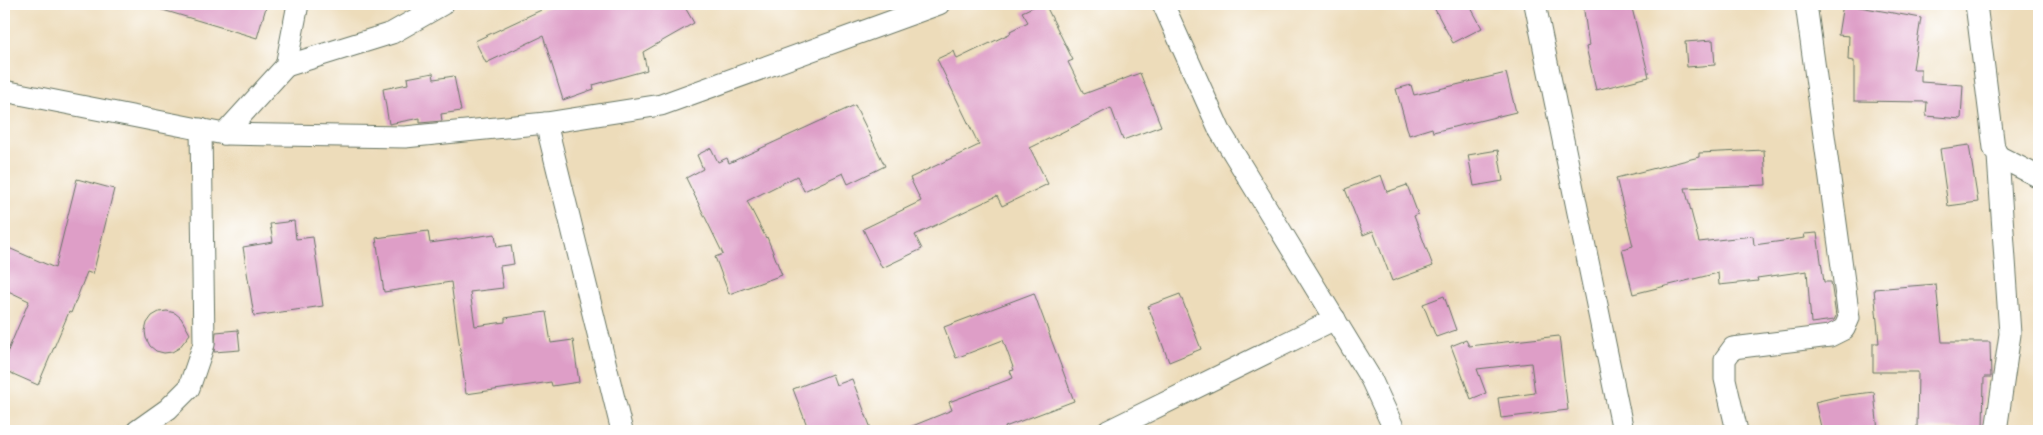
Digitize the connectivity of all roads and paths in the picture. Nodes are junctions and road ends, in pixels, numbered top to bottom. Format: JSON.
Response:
{"nodes":[{"id":1,"x":298,"y":4,"type":"edge"},
{"id":2,"x":443,"y":4,"type":"edge"},
{"id":3,"x":939,"y":4,"type":"edge"},
{"id":4,"x":1163,"y":4,"type":"edge"},
{"id":5,"x":1535,"y":4,"type":"edge"},
{"id":6,"x":1806,"y":4,"type":"edge"},
{"id":7,"x":1976,"y":4,"type":"edge"},
{"id":8,"x":286,"y":66,"type":"junction"},
{"id":9,"x":4,"y":91,"type":"edge"},
{"id":10,"x":546,"y":123,"type":"junction"},
{"id":11,"x":201,"y":129,"type":"junction"},
{"id":12,"x":224,"y":134,"type":"junction"},
{"id":13,"x":1998,"y":156,"type":"junction"},
{"id":14,"x":2039,"y":178,"type":"edge"},
{"id":15,"x":1335,"y":319,"type":"junction"},
{"id":16,"x":137,"y":431,"type":"edge"},
{"id":17,"x":622,"y":431,"type":"edge"},
{"id":18,"x":1108,"y":431,"type":"edge"},
{"id":19,"x":1395,"y":431,"type":"edge"},
{"id":20,"x":1622,"y":431,"type":"edge"},
{"id":21,"x":1737,"y":431,"type":"edge"},
{"id":22,"x":1996,"y":431,"type":"edge"}],
"edges":[{"from":1,"to":8,"type":"street"},
{"from":2,"to":8,"type":"street"},
{"from":3,"to":10,"type":"street"},
{"from":4,"to":15,"type":"street"},
{"from":5,"to":20,"type":"street"},
{"from":6,"to":21,"type":"street"},
{"from":7,"to":13,"type":"street"},
{"from":8,"to":12,"type":"street"},
{"from":9,"to":11,"type":"street"},
{"from":10,"to":12,"type":"street"},
{"from":10,"to":17,"type":"street"},
{"from":11,"to":12,"type":"street"},
{"from":11,"to":16,"type":"street"},
{"from":13,"to":14,"type":"street"},
{"from":13,"to":22,"type":"street"},
{"from":15,"to":18,"type":"street"},
{"from":15,"to":19,"type":"street"}]}
